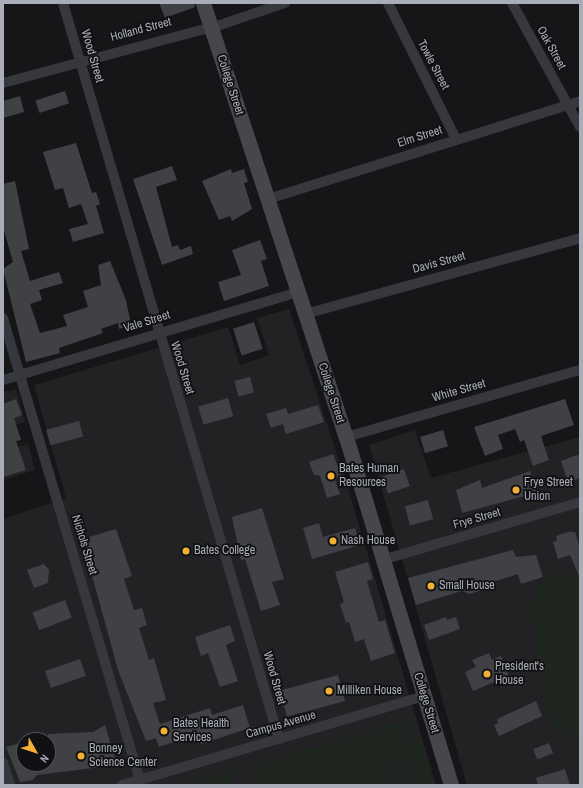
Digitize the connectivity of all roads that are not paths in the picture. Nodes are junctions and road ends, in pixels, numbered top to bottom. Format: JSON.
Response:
{"nodes":[{"id":1,"x":63,"y":3,"type":"edge"},
{"id":2,"x":203,"y":3,"type":"edge"},
{"id":3,"x":285,"y":3,"type":"edge"},
{"id":4,"x":388,"y":3,"type":"edge"},
{"id":5,"x":512,"y":3,"type":"edge"},
{"id":6,"x":210,"y":25,"type":"junction"},
{"id":7,"x":80,"y":60,"type":"junction"},
{"id":8,"x":3,"y":83,"type":"edge"},
{"id":9,"x":580,"y":101,"type":"edge"},
{"id":10,"x":567,"y":104,"type":"junction"},
{"id":11,"x":580,"y":127,"type":"edge"},
{"id":12,"x":456,"y":139,"type":"junction"},
{"id":13,"x":268,"y":199,"type":"junction"},
{"id":14,"x":580,"y":238,"type":"edge"},
{"id":15,"x":299,"y":292,"type":"junction"},
{"id":16,"x":305,"y":314,"type":"junction"},
{"id":17,"x":3,"y":318,"type":"edge"},
{"id":18,"x":158,"y":332,"type":"junction"},
{"id":19,"x":580,"y":370,"type":"edge"},
{"id":20,"x":20,"y":375,"type":"junction"},
{"id":21,"x":3,"y":380,"type":"edge"},
{"id":22,"x":346,"y":437,"type":"junction"},
{"id":23,"x":580,"y":502,"type":"edge"},
{"id":24,"x":382,"y":560,"type":"junction"},
{"id":25,"x":424,"y":696,"type":"junction"},
{"id":26,"x":279,"y":739,"type":"junction"},
{"id":27,"x":3,"y":763,"type":"edge"},
{"id":28,"x":140,"y":780,"type":"junction"},
{"id":29,"x":10,"y":785,"type":"edge"},
{"id":30,"x":122,"y":785,"type":"edge"},
{"id":31,"x":451,"y":785,"type":"edge"}],
"edges":[{"from":1,"to":7,"type":"street","name":"Wood Street"},
{"from":2,"to":6,"type":"main road","name":"College Street"},
{"from":3,"to":6,"type":"street","name":"Holland Street"},
{"from":4,"to":12,"type":"street","name":"Towle Street"},
{"from":5,"to":10,"type":"street","name":"Oak Street"},
{"from":6,"to":7,"type":"street","name":"Holland Street"},
{"from":6,"to":13,"type":"main road","name":"College Street"},
{"from":7,"to":8,"type":"street","name":"Holland Street"},
{"from":7,"to":18,"type":"street","name":"Wood Street"},
{"from":9,"to":10,"type":"street","name":"Elm Street"},
{"from":10,"to":11,"type":"street","name":"Oak Street"},
{"from":10,"to":12,"type":"street","name":"Elm Street"},
{"from":12,"to":13,"type":"street","name":"Elm Street"},
{"from":13,"to":15,"type":"main road","name":"College Street"},
{"from":14,"to":16,"type":"street","name":"Davis Street"},
{"from":15,"to":16,"type":"main road","name":"College Street"},
{"from":15,"to":18,"type":"street","name":"Vale Street"},
{"from":16,"to":22,"type":"main road","name":"College Street"},
{"from":17,"to":20,"type":"street","name":"Nichols Street"},
{"from":18,"to":20,"type":"street","name":"Vale Street"},
{"from":18,"to":26,"type":"street","name":"Wood Street"},
{"from":19,"to":22,"type":"street","name":"White Street"},
{"from":20,"to":21,"type":"street","name":"Vale Street"},
{"from":20,"to":28,"type":"street","name":"Nichols Street"},
{"from":22,"to":24,"type":"main road","name":"College Street"},
{"from":23,"to":24,"type":"street","name":"Frye Street"},
{"from":24,"to":25,"type":"main road","name":"College Street"},
{"from":25,"to":26,"type":"street","name":"Campus Avenue"},
{"from":25,"to":31,"type":"main road","name":"College Street"},
{"from":26,"to":28,"type":"street","name":"Campus Avenue"},
{"from":27,"to":29,"type":"street"},
{"from":28,"to":30,"type":"street","name":"Campus Avenue"}]}
